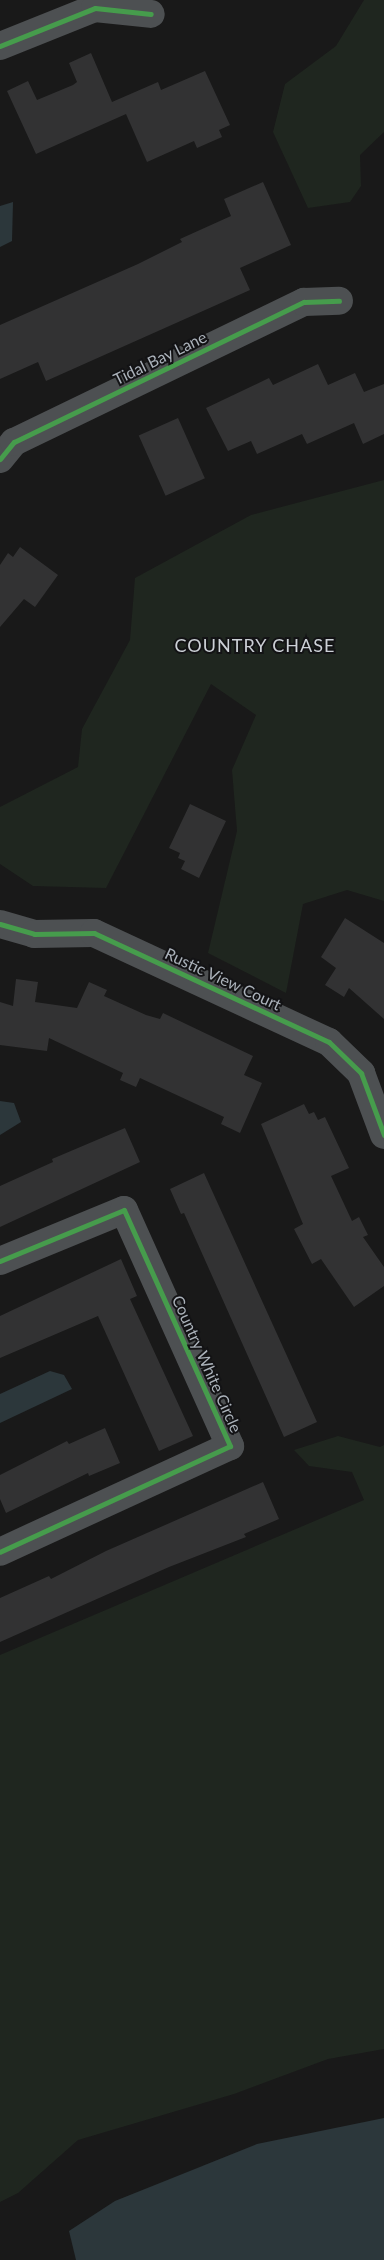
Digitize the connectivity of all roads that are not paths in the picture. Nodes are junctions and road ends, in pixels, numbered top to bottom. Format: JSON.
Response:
{"nodes":[{"id":1,"x":151,"y":14,"type":"dead end"},
{"id":2,"x":0,"y":46,"type":"edge"},
{"id":3,"x":339,"y":302,"type":"dead end"},
{"id":4,"x":0,"y":458,"type":"edge"},
{"id":5,"x":0,"y":924,"type":"edge"},
{"id":6,"x":384,"y":1135,"type":"edge"},
{"id":7,"x":0,"y":1261,"type":"edge"},
{"id":8,"x":0,"y":1552,"type":"edge"}],
"edges":[{"from":1,"to":2,"type":"street"},
{"from":3,"to":4,"type":"street","name":"Tidal Bay Lane"},
{"from":5,"to":6,"type":"street","name":"Rustic View Court"},
{"from":7,"to":8,"type":"street","name":"Country White Circle"}]}
